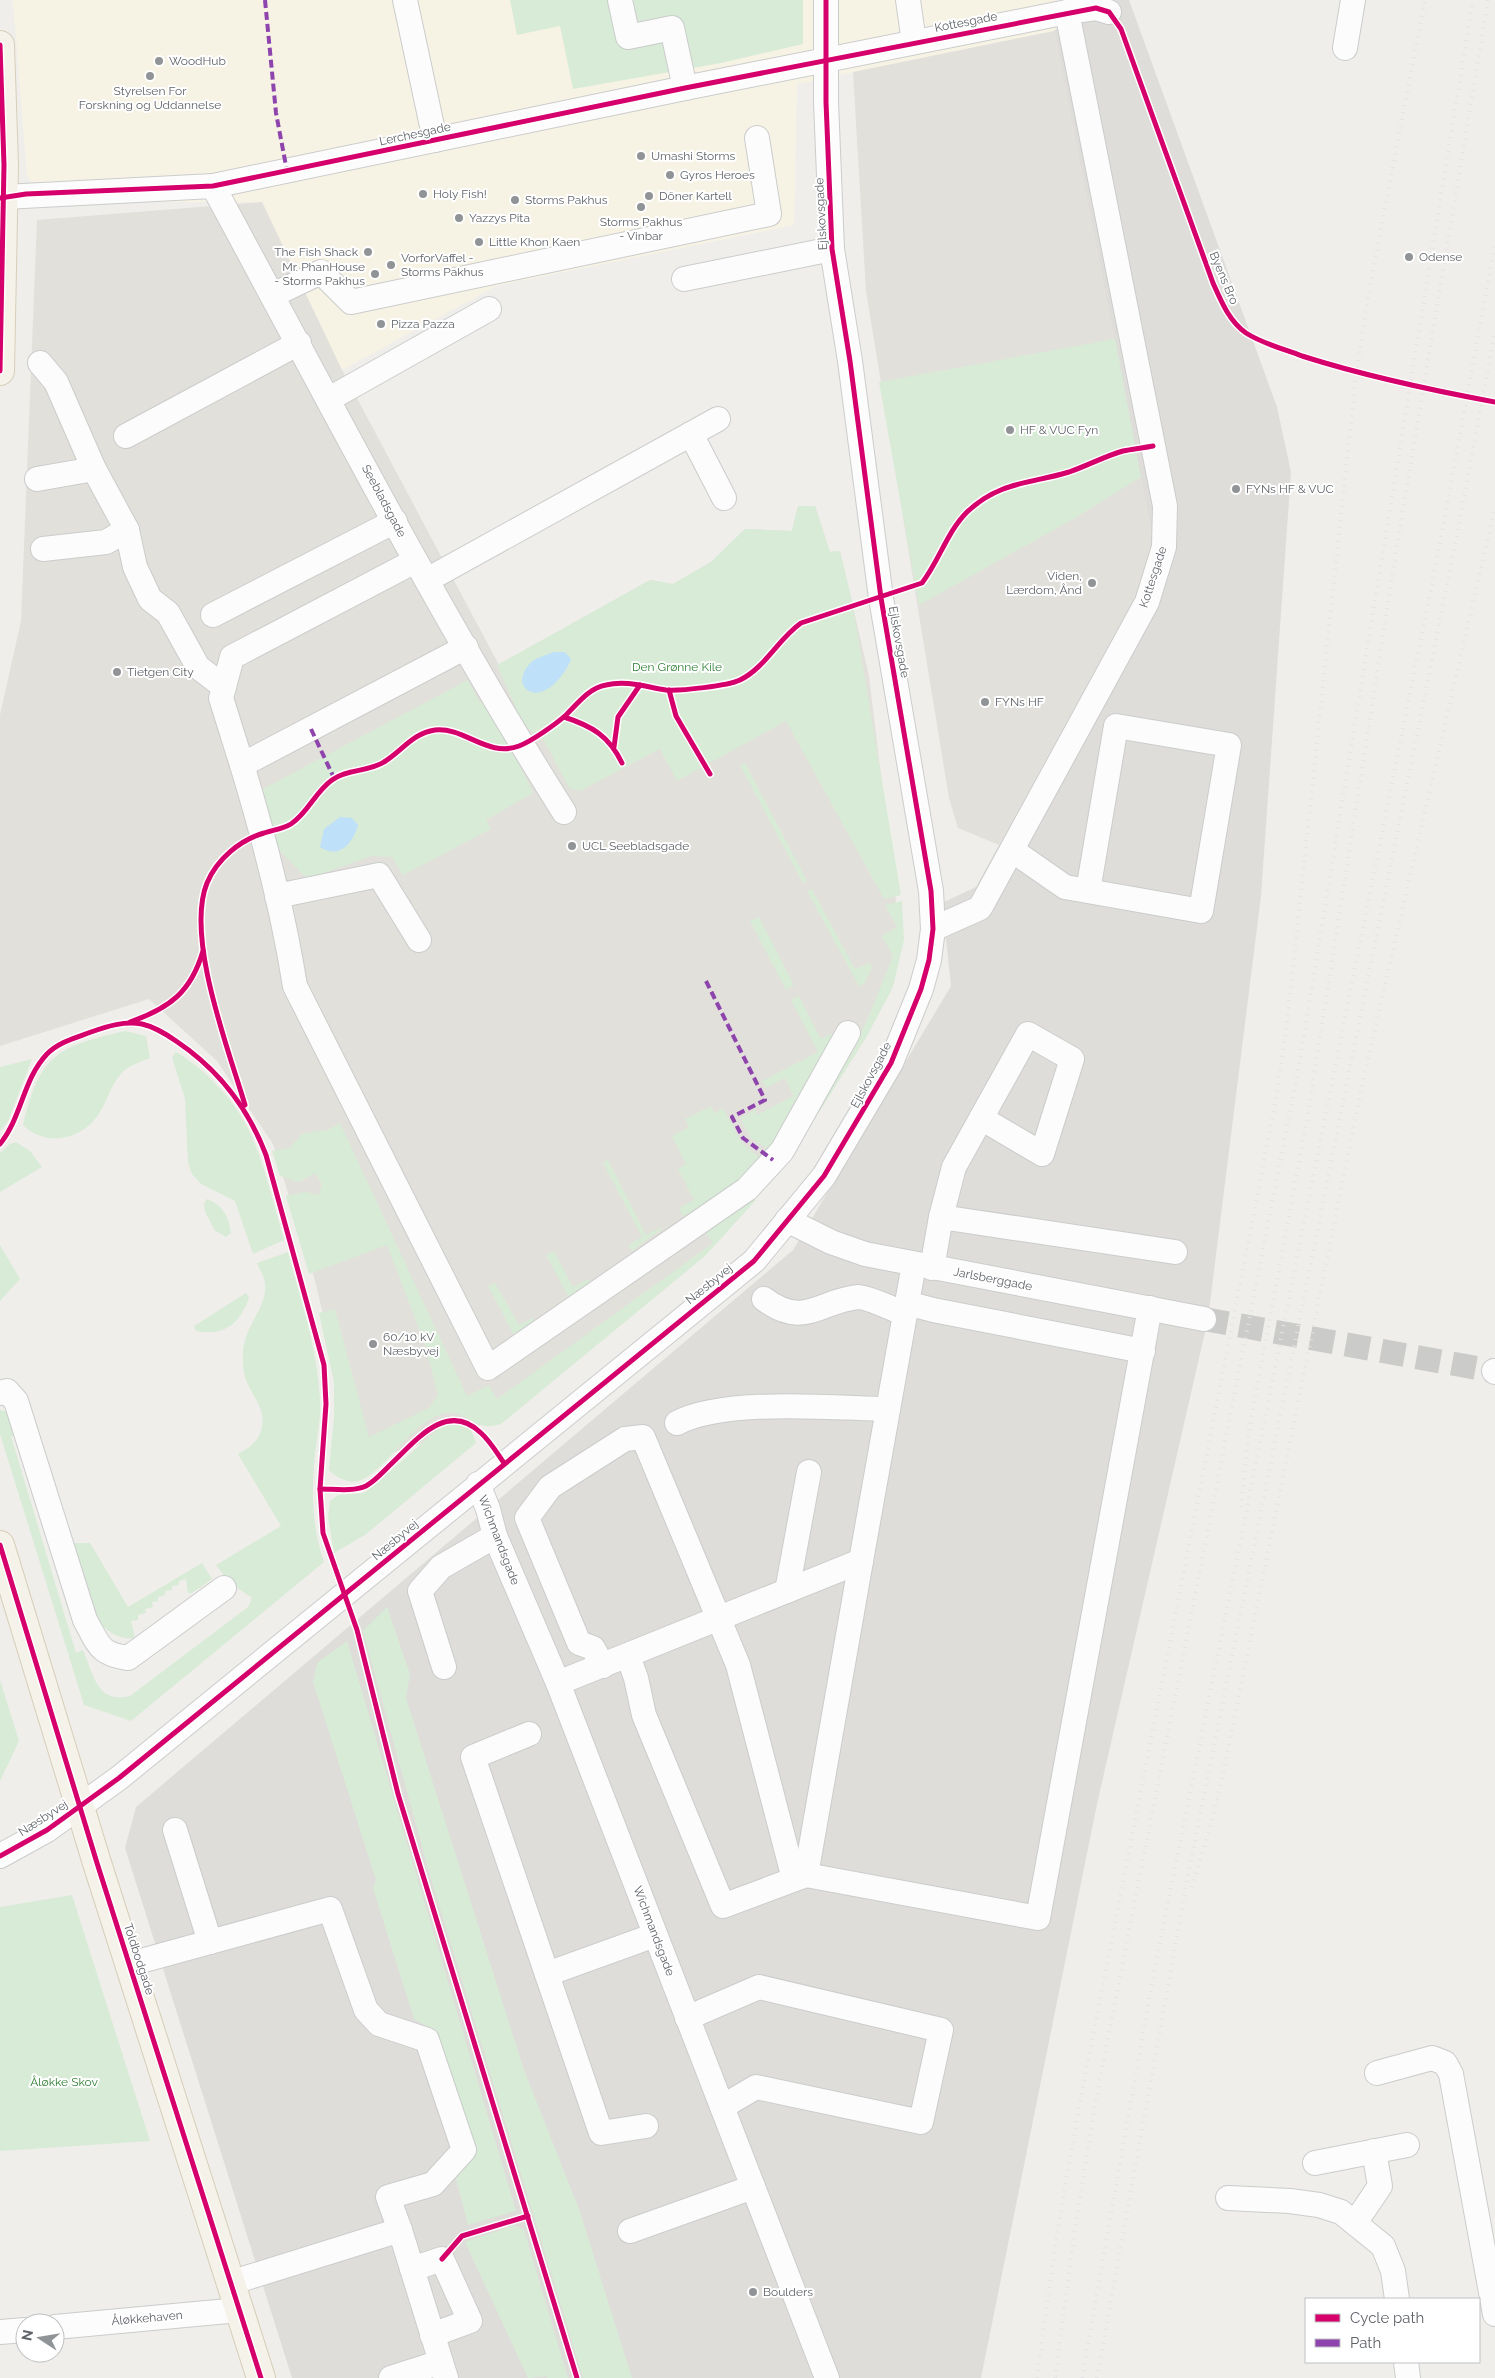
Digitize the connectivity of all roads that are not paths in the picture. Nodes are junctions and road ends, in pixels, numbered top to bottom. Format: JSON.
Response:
{"nodes":[{"id":1,"x":405,"y":0,"type":"edge"},
{"id":2,"x":620,"y":0,"type":"edge"},
{"id":3,"x":826,"y":0,"type":"edge"},
{"id":4,"x":908,"y":0,"type":"edge"},
{"id":5,"x":1353,"y":0,"type":"edge"},
{"id":6,"x":1054,"y":9,"type":"edge"},
{"id":7,"x":1109,"y":12,"type":"dead end"},
{"id":8,"x":914,"y":42,"type":"junction"},
{"id":9,"x":0,"y":45,"type":"edge"},
{"id":10,"x":1345,"y":48,"type":"dead end"},
{"id":11,"x":826,"y":60,"type":"junction"},
{"id":12,"x":685,"y":88,"type":"junction"},
{"id":13,"x":757,"y":138,"type":"dead end"},
{"id":14,"x":435,"y":140,"type":"junction"},
{"id":15,"x":213,"y":186,"type":"junction"},
{"id":16,"x":2,"y":197,"type":"edge"},
{"id":17,"x":832,"y":249,"type":"junction"},
{"id":18,"x":684,"y":279,"type":"dead end"},
{"id":19,"x":272,"y":295,"type":"junction"},
{"id":20,"x":489,"y":310,"type":"dead end"},
{"id":21,"x":299,"y":344,"type":"junction"},
{"id":22,"x":40,"y":363,"type":"dead end"},
{"id":23,"x":0,"y":371,"type":"edge"},
{"id":24,"x":329,"y":399,"type":"junction"},
{"id":25,"x":718,"y":419,"type":"dead end"},
{"id":26,"x":691,"y":434,"type":"junction"},
{"id":27,"x":126,"y":436,"type":"dead end"},
{"id":28,"x":94,"y":469,"type":"junction"},
{"id":29,"x":36,"y":479,"type":"dead end"},
{"id":30,"x":724,"y":498,"type":"dead end"},
{"id":31,"x":394,"y":521,"type":"junction"},
{"id":32,"x":127,"y":530,"type":"junction"},
{"id":33,"x":43,"y":549,"type":"dead end"},
{"id":34,"x":421,"y":570,"type":"junction"},
{"id":35,"x":213,"y":615,"type":"dead end"},
{"id":36,"x":466,"y":647,"type":"junction"},
{"id":37,"x":224,"y":687,"type":"junction"},
{"id":38,"x":242,"y":765,"type":"junction"},
{"id":39,"x":564,"y":812,"type":"dead end"},
{"id":40,"x":1012,"y":850,"type":"junction"},
{"id":41,"x":1088,"y":892,"type":"junction"},
{"id":42,"x":277,"y":896,"type":"junction"},
{"id":43,"x":933,"y":929,"type":"junction"},
{"id":44,"x":419,"y":940,"type":"dead end"},
{"id":45,"x":848,"y":1033,"type":"dead end"},
{"id":46,"x":981,"y":1118,"type":"junction"},
{"id":47,"x":941,"y":1217,"type":"junction"},
{"id":48,"x":787,"y":1220,"type":"junction"},
{"id":49,"x":1175,"y":1252,"type":"dead end"},
{"id":50,"x":923,"y":1266,"type":"junction"},
{"id":51,"x":764,"y":1299,"type":"dead end"},
{"id":52,"x":906,"y":1308,"type":"junction"},
{"id":53,"x":1150,"y":1308,"type":"junction"},
{"id":54,"x":1204,"y":1319,"type":"tunnel mouth"},
{"id":55,"x":1143,"y":1350,"type":"junction"},
{"id":56,"x":0,"y":1393,"type":"edge"},
{"id":57,"x":888,"y":1409,"type":"junction"},
{"id":58,"x":677,"y":1423,"type":"dead end"},
{"id":59,"x":809,"y":1472,"type":"dead end"},
{"id":60,"x":478,"y":1484,"type":"junction"},
{"id":61,"x":495,"y":1536,"type":"junction"},
{"id":62,"x":0,"y":1546,"type":"edge"},
{"id":63,"x":861,"y":1561,"type":"junction"},
{"id":64,"x":224,"y":1588,"type":"dead end"},
{"id":65,"x":787,"y":1591,"type":"junction"},
{"id":66,"x":720,"y":1618,"type":"junction"},
{"id":67,"x":628,"y":1656,"type":"junction"},
{"id":68,"x":604,"y":1666,"type":"junction"},
{"id":69,"x":444,"y":1667,"type":"dead end"},
{"id":70,"x":558,"y":1683,"type":"junction"},
{"id":71,"x":529,"y":1734,"type":"dead end"},
{"id":72,"x":80,"y":1806,"type":"junction"},
{"id":73,"x":175,"y":1830,"type":"dead end"},
{"id":74,"x":0,"y":1856,"type":"edge"},
{"id":75,"x":800,"y":1877,"type":"junction"},
{"id":76,"x":655,"y":1935,"type":"junction"},
{"id":77,"x":210,"y":1942,"type":"junction"},
{"id":78,"x":130,"y":1964,"type":"junction"},
{"id":79,"x":547,"y":1974,"type":"junction"},
{"id":80,"x":687,"y":2018,"type":"junction"},
{"id":81,"x":1376,"y":2073,"type":"dead end"},
{"id":82,"x":722,"y":2107,"type":"junction"},
{"id":83,"x":646,"y":2126,"type":"dead end"},
{"id":84,"x":1407,"y":2145,"type":"dead end"},
{"id":85,"x":1374,"y":2152,"type":"junction"},
{"id":86,"x":1316,"y":2163,"type":"dead end"},
{"id":87,"x":753,"y":2187,"type":"junction"},
{"id":88,"x":1228,"y":2198,"type":"dead end"},
{"id":89,"x":1355,"y":2223,"type":"junction"},
{"id":90,"x":400,"y":2230,"type":"junction"},
{"id":91,"x":630,"y":2231,"type":"dead end"},
{"id":92,"x":412,"y":2269,"type":"junction"},
{"id":93,"x":230,"y":2283,"type":"junction"},
{"id":94,"x":1397,"y":2298,"type":"edge"},
{"id":95,"x":240,"y":2310,"type":"junction"},
{"id":96,"x":1495,"y":2314,"type":"edge"},
{"id":97,"x":65,"y":2326,"type":"edge"},
{"id":98,"x":15,"y":2331,"type":"edge"},
{"id":99,"x":0,"y":2332,"type":"edge"},
{"id":100,"x":432,"y":2335,"type":"junction"},
{"id":101,"x":1406,"y":2363,"type":"edge"},
{"id":102,"x":443,"y":2370,"type":"edge"},
{"id":103,"x":261,"y":2378,"type":"edge"},
{"id":104,"x":391,"y":2378,"type":"edge"},
{"id":105,"x":827,"y":2378,"type":"edge"},
{"id":106,"x":1408,"y":2378,"type":"edge"}],
"edges":[{"from":1,"to":14,"type":"street"},
{"from":2,"to":12,"type":"street"},
{"from":3,"to":11,"type":"street","name":"Ejlskovsgade"},
{"from":4,"to":8,"type":"street"},
{"from":5,"to":10,"type":"street"},
{"from":6,"to":7,"type":"street","name":"Kottesgade"},
{"from":6,"to":8,"type":"street","name":"Kottesgade"},
{"from":6,"to":40,"type":"street","name":"Kottesgade"},
{"from":8,"to":11,"type":"street","name":"Kottesgade"},
{"from":9,"to":16,"type":"main road"},
{"from":11,"to":12,"type":"street","name":"Lerchesgade"},
{"from":11,"to":17,"type":"street","name":"Ejlskovsgade"},
{"from":12,"to":14,"type":"street","name":"Lerchesgade"},
{"from":13,"to":19,"type":"street"},
{"from":14,"to":15,"type":"street","name":"Lerchesgade"},
{"from":15,"to":16,"type":"street","name":"Lerchesgade"},
{"from":15,"to":19,"type":"street","name":"Seebladsgade"},
{"from":16,"to":23,"type":"main road"},
{"from":17,"to":18,"type":"street"},
{"from":17,"to":43,"type":"street","name":"Ejlskovsgade"},
{"from":19,"to":21,"type":"street","name":"Seebladsgade"},
{"from":20,"to":24,"type":"street"},
{"from":21,"to":24,"type":"street","name":"Seebladsgade"},
{"from":21,"to":27,"type":"street"},
{"from":22,"to":28,"type":"street"},
{"from":24,"to":31,"type":"street","name":"Seebladsgade"},
{"from":25,"to":26,"type":"street"},
{"from":26,"to":30,"type":"street"},
{"from":26,"to":34,"type":"street"},
{"from":28,"to":29,"type":"street"},
{"from":28,"to":32,"type":"street"},
{"from":31,"to":34,"type":"street","name":"Seebladsgade"},
{"from":31,"to":35,"type":"street"},
{"from":32,"to":33,"type":"street"},
{"from":32,"to":37,"type":"street"},
{"from":34,"to":36,"type":"street","name":"Seebladsgade"},
{"from":34,"to":37,"type":"street"},
{"from":36,"to":38,"type":"street"},
{"from":36,"to":39,"type":"street","name":"Seebladsgade"},
{"from":37,"to":38,"type":"street"},
{"from":38,"to":42,"type":"street"},
{"from":40,"to":41,"type":"street"},
{"from":40,"to":43,"type":"street","name":"Kottesgade"},
{"from":41,"to":41,"type":"street"},
{"from":42,"to":44,"type":"street"},
{"from":42,"to":45,"type":"street"},
{"from":43,"to":48,"type":"street","name":"Ejlskovsgade"},
{"from":46,"to":46,"type":"street"},
{"from":46,"to":47,"type":"street"},
{"from":47,"to":49,"type":"street"},
{"from":47,"to":50,"type":"street"},
{"from":48,"to":50,"type":"street","name":"Jarlsberggade"},
{"from":48,"to":60,"type":"street","name":"Næsbyvej"},
{"from":50,"to":52,"type":"street"},
{"from":50,"to":53,"type":"street","name":"Jarlsberggade"},
{"from":51,"to":52,"type":"street"},
{"from":52,"to":55,"type":"street"},
{"from":52,"to":57,"type":"street"},
{"from":53,"to":54,"type":"street","name":"Jarlsberggade"},
{"from":53,"to":55,"type":"street"},
{"from":55,"to":75,"type":"street"},
{"from":56,"to":64,"type":"street"},
{"from":57,"to":58,"type":"street"},
{"from":57,"to":63,"type":"street"},
{"from":59,"to":65,"type":"street"},
{"from":60,"to":61,"type":"street","name":"Wichmandsgade"},
{"from":60,"to":72,"type":"street","name":"Næsbyvej"},
{"from":61,"to":69,"type":"street"},
{"from":61,"to":70,"type":"street","name":"Wichmandsgade"},
{"from":62,"to":72,"type":"main road","name":"Toldbodgade"},
{"from":63,"to":65,"type":"street"},
{"from":63,"to":75,"type":"street"},
{"from":65,"to":66,"type":"street"},
{"from":66,"to":67,"type":"street"},
{"from":66,"to":68,"type":"street"},
{"from":66,"to":75,"type":"street"},
{"from":67,"to":68,"type":"street"},
{"from":67,"to":75,"type":"street"},
{"from":68,"to":70,"type":"street"},
{"from":70,"to":76,"type":"street","name":"Wichmandsgade"},
{"from":71,"to":79,"type":"street"},
{"from":72,"to":74,"type":"street","name":"Næsbyvej"},
{"from":72,"to":78,"type":"main road","name":"Toldbodgade"},
{"from":73,"to":77,"type":"street"},
{"from":76,"to":79,"type":"street"},
{"from":76,"to":80,"type":"street","name":"Wichmandsgade"},
{"from":77,"to":78,"type":"street"},
{"from":77,"to":90,"type":"street"},
{"from":78,"to":93,"type":"main road","name":"Toldbodgade"},
{"from":79,"to":83,"type":"street"},
{"from":80,"to":82,"type":"street","name":"Wichmandsgade"},
{"from":80,"to":82,"type":"street"},
{"from":81,"to":96,"type":"street"},
{"from":82,"to":87,"type":"street","name":"Wichmandsgade"},
{"from":84,"to":85,"type":"street"},
{"from":85,"to":86,"type":"street"},
{"from":85,"to":89,"type":"street"},
{"from":87,"to":91,"type":"street"},
{"from":87,"to":105,"type":"street","name":"Wichmandsgade"},
{"from":88,"to":89,"type":"street"},
{"from":89,"to":94,"type":"street"},
{"from":90,"to":92,"type":"street"},
{"from":90,"to":93,"type":"street"},
{"from":92,"to":100,"type":"street"},
{"from":92,"to":100,"type":"street"},
{"from":93,"to":95,"type":"main road","name":"Toldbodgade"},
{"from":95,"to":97,"type":"street","name":"Åløkkehaven"},
{"from":95,"to":103,"type":"main road","name":"Toldbodgade"},
{"from":98,"to":99,"type":"street"},
{"from":100,"to":102,"type":"street"},
{"from":101,"to":106,"type":"street"},
{"from":102,"to":104,"type":"street"}]}
